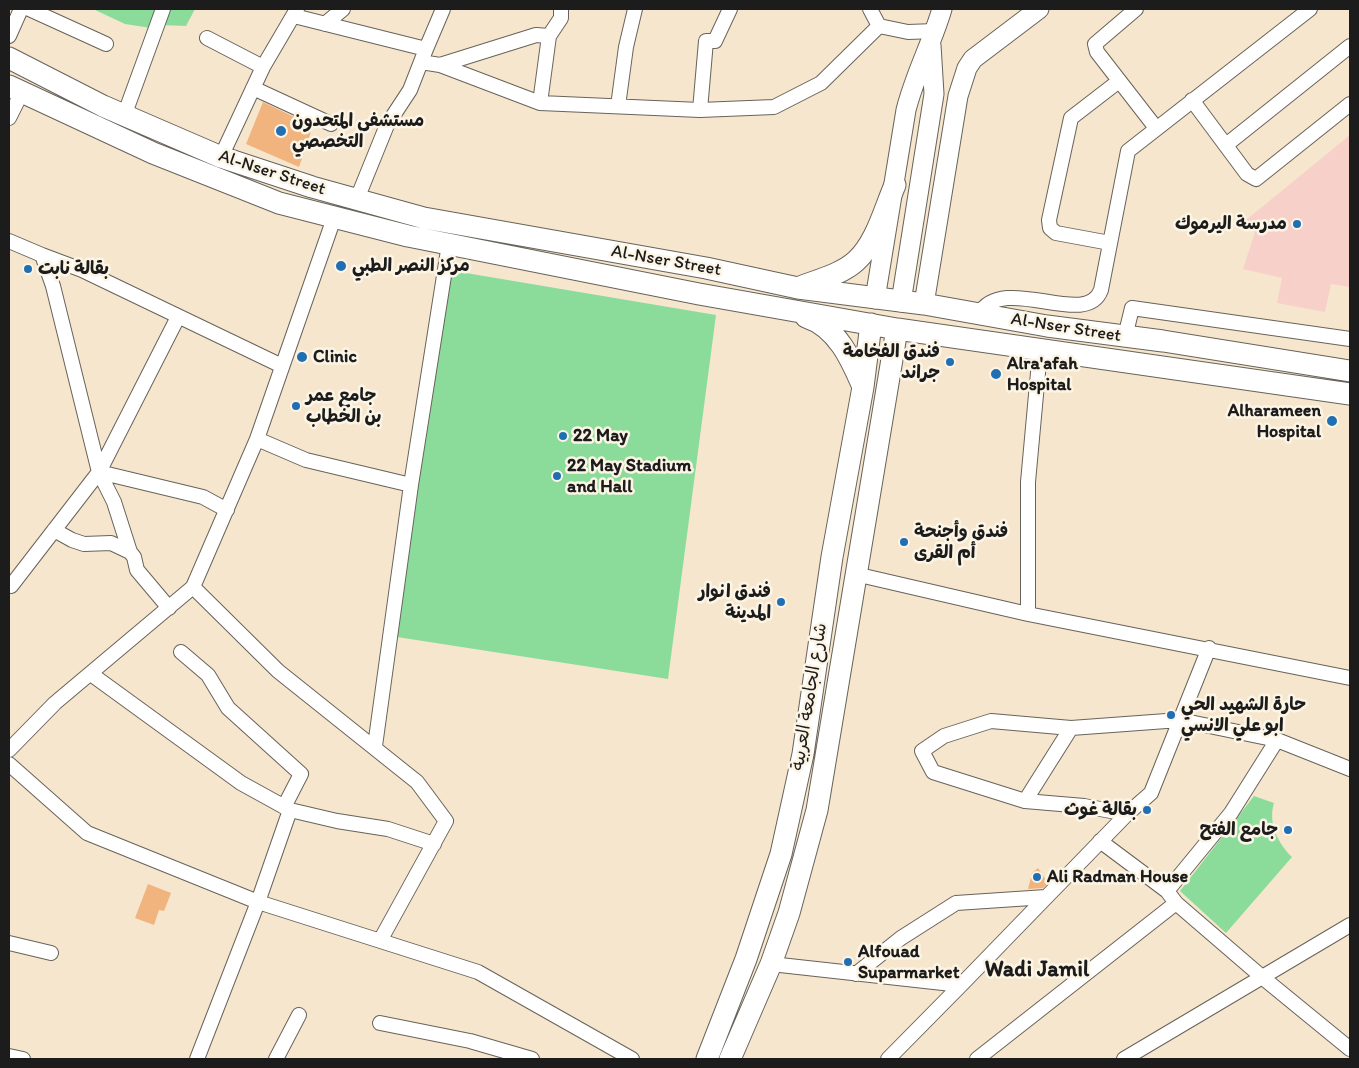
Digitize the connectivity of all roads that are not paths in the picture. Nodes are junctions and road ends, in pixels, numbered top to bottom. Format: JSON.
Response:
{"nodes":[{"id":1,"x":21,"y":9,"type":"edge"},
{"id":2,"x":29,"y":9,"type":"edge"},
{"id":3,"x":163,"y":9,"type":"edge"},
{"id":4,"x":343,"y":9,"type":"edge"},
{"id":5,"x":443,"y":9,"type":"edge"},
{"id":6,"x":561,"y":9,"type":"edge"},
{"id":7,"x":635,"y":9,"type":"edge"},
{"id":8,"x":730,"y":9,"type":"edge"},
{"id":9,"x":870,"y":9,"type":"edge"},
{"id":10,"x":942,"y":9,"type":"edge"},
{"id":11,"x":1039,"y":9,"type":"edge"},
{"id":12,"x":1136,"y":9,"type":"edge"},
{"id":13,"x":1310,"y":9,"type":"edge"},
{"id":14,"x":295,"y":12,"type":"edge"},
{"id":15,"x":325,"y":24,"type":"junction"},
{"id":16,"x":879,"y":26,"type":"junction"},
{"id":17,"x":9,"y":36,"type":"edge"},
{"id":18,"x":549,"y":36,"type":"junction"},
{"id":19,"x":207,"y":38,"type":"dead end"},
{"id":20,"x":933,"y":38,"type":"junction"},
{"id":21,"x":106,"y":44,"type":"dead end"},
{"id":22,"x":1350,"y":46,"type":"edge"},
{"id":23,"x":423,"y":55,"type":"junction"},
{"id":24,"x":9,"y":58,"type":"edge"},
{"id":25,"x":440,"y":65,"type":"junction"},
{"id":26,"x":263,"y":67,"type":"junction"},
{"id":27,"x":1119,"y":81,"type":"junction"},
{"id":28,"x":253,"y":88,"type":"junction"},
{"id":29,"x":15,"y":89,"type":"edge"},
{"id":30,"x":1192,"y":100,"type":"junction"},
{"id":31,"x":540,"y":103,"type":"junction"},
{"id":32,"x":1350,"y":104,"type":"edge"},
{"id":33,"x":618,"y":106,"type":"junction"},
{"id":34,"x":700,"y":110,"type":"junction"},
{"id":35,"x":124,"y":116,"type":"junction"},
{"id":36,"x":9,"y":118,"type":"edge"},
{"id":37,"x":332,"y":124,"type":"dead end"},
{"id":38,"x":1156,"y":128,"type":"junction"},
{"id":39,"x":1226,"y":145,"type":"junction"},
{"id":40,"x":221,"y":157,"type":"junction"},
{"id":41,"x":895,"y":186,"type":"junction"},
{"id":42,"x":357,"y":199,"type":"junction"},
{"id":43,"x":334,"y":218,"type":"junction"},
{"id":44,"x":9,"y":241,"type":"edge"},
{"id":45,"x":1110,"y":243,"type":"junction"},
{"id":46,"x":449,"y":244,"type":"junction"},
{"id":47,"x":42,"y":255,"type":"junction"},
{"id":48,"x":691,"y":266,"type":"junction"},
{"id":49,"x":723,"y":272,"type":"junction"},
{"id":50,"x":798,"y":288,"type":"junction"},
{"id":51,"x":686,"y":291,"type":"junction"},
{"id":52,"x":720,"y":298,"type":"junction"},
{"id":53,"x":875,"y":299,"type":"junction"},
{"id":54,"x":901,"y":302,"type":"junction"},
{"id":55,"x":924,"y":304,"type":"junction"},
{"id":56,"x":786,"y":310,"type":"junction"},
{"id":57,"x":979,"y":314,"type":"junction"},
{"id":58,"x":178,"y":317,"type":"junction"},
{"id":59,"x":871,"y":324,"type":"junction"},
{"id":60,"x":906,"y":331,"type":"junction"},
{"id":61,"x":1125,"y":337,"type":"junction"},
{"id":62,"x":1350,"y":339,"type":"edge"},
{"id":63,"x":1163,"y":341,"type":"junction"},
{"id":64,"x":1040,"y":351,"type":"junction"},
{"id":65,"x":1123,"y":361,"type":"junction"},
{"id":66,"x":282,"y":366,"type":"junction"},
{"id":67,"x":1161,"y":367,"type":"junction"},
{"id":68,"x":1350,"y":371,"type":"edge"},
{"id":69,"x":863,"y":387,"type":"junction"},
{"id":70,"x":1350,"y":394,"type":"edge"},
{"id":71,"x":258,"y":439,"type":"junction"},
{"id":72,"x":99,"y":472,"type":"junction"},
{"id":73,"x":411,"y":485,"type":"junction"},
{"id":74,"x":227,"y":510,"type":"junction"},
{"id":75,"x":54,"y":530,"type":"junction"},
{"id":76,"x":130,"y":552,"type":"junction"},
{"id":77,"x":855,"y":574,"type":"junction"},
{"id":78,"x":9,"y":583,"type":"edge"},
{"id":79,"x":193,"y":587,"type":"junction"},
{"id":80,"x":169,"y":608,"type":"junction"},
{"id":81,"x":1028,"y":614,"type":"junction"},
{"id":82,"x":1209,"y":648,"type":"junction"},
{"id":83,"x":181,"y":652,"type":"dead end"},
{"id":84,"x":91,"y":674,"type":"junction"},
{"id":85,"x":1350,"y":678,"type":"edge"},
{"id":86,"x":1180,"y":720,"type":"junction"},
{"id":87,"x":1071,"y":728,"type":"junction"},
{"id":88,"x":1277,"y":740,"type":"junction"},
{"id":89,"x":375,"y":746,"type":"junction"},
{"id":90,"x":9,"y":750,"type":"edge"},
{"id":91,"x":9,"y":764,"type":"edge"},
{"id":92,"x":1350,"y":769,"type":"edge"},
{"id":93,"x":1025,"y":801,"type":"junction"},
{"id":94,"x":287,"y":808,"type":"junction"},
{"id":95,"x":1127,"y":814,"type":"junction"},
{"id":96,"x":1100,"y":841,"type":"junction"},
{"id":97,"x":434,"y":844,"type":"junction"},
{"id":98,"x":1167,"y":891,"type":"junction"},
{"id":99,"x":1046,"y":897,"type":"junction"},
{"id":100,"x":258,"y":902,"type":"junction"},
{"id":101,"x":1176,"y":903,"type":"junction"},
{"id":102,"x":1350,"y":925,"type":"edge"},
{"id":103,"x":381,"y":939,"type":"junction"},
{"id":104,"x":9,"y":943,"type":"edge"},
{"id":105,"x":51,"y":953,"type":"dead end"},
{"id":106,"x":771,"y":964,"type":"junction"},
{"id":107,"x":856,"y":974,"type":"junction"},
{"id":108,"x":1262,"y":977,"type":"junction"},
{"id":109,"x":961,"y":985,"type":"junction"},
{"id":110,"x":299,"y":1015,"type":"dead end"},
{"id":111,"x":380,"y":1023,"type":"dead end"},
{"id":112,"x":1350,"y":1049,"type":"edge"},
{"id":113,"x":9,"y":1056,"type":"edge"},
{"id":114,"x":23,"y":1059,"type":"edge"},
{"id":115,"x":197,"y":1059,"type":"edge"},
{"id":116,"x":276,"y":1059,"type":"edge"},
{"id":117,"x":532,"y":1059,"type":"edge"},
{"id":118,"x":632,"y":1059,"type":"edge"},
{"id":119,"x":707,"y":1059,"type":"edge"},
{"id":120,"x":730,"y":1059,"type":"edge"},
{"id":121,"x":888,"y":1059,"type":"edge"},
{"id":122,"x":977,"y":1059,"type":"edge"},
{"id":123,"x":1124,"y":1059,"type":"edge"}],
"edges":[{"from":1,"to":17,"type":"street"},
{"from":2,"to":21,"type":"street"},
{"from":3,"to":35,"type":"street"},
{"from":4,"to":15,"type":"street"},
{"from":5,"to":23,"type":"street"},
{"from":6,"to":18,"type":"street"},
{"from":7,"to":33,"type":"street"},
{"from":8,"to":34,"type":"street"},
{"from":9,"to":16,"type":"street"},
{"from":10,"to":20,"type":"street"},
{"from":11,"to":55,"type":"street"},
{"from":12,"to":27,"type":"street"},
{"from":13,"to":30,"type":"street"},
{"from":14,"to":15,"type":"street"},
{"from":14,"to":26,"type":"street"},
{"from":15,"to":23,"type":"street"},
{"from":16,"to":20,"type":"street"},
{"from":16,"to":34,"type":"street"},
{"from":18,"to":25,"type":"street"},
{"from":18,"to":31,"type":"street"},
{"from":19,"to":26,"type":"street"},
{"from":20,"to":41,"type":"street"},
{"from":20,"to":54,"type":"street"},
{"from":22,"to":39,"type":"street"},
{"from":23,"to":25,"type":"street"},
{"from":23,"to":42,"type":"street"},
{"from":24,"to":35,"type":"main road","name":"Al-Nser Street"},
{"from":25,"to":31,"type":"street"},
{"from":26,"to":28,"type":"street"},
{"from":27,"to":38,"type":"street"},
{"from":27,"to":45,"type":"street"},
{"from":28,"to":37,"type":"street"},
{"from":28,"to":40,"type":"street"},
{"from":29,"to":36,"type":"street"},
{"from":29,"to":43,"type":"main road","name":"Al-Nser Street"},
{"from":30,"to":38,"type":"street"},
{"from":30,"to":39,"type":"street"},
{"from":31,"to":33,"type":"street"},
{"from":32,"to":39,"type":"street"},
{"from":33,"to":34,"type":"street"},
{"from":35,"to":40,"type":"main road","name":"Al-Nser Street"},
{"from":38,"to":45,"type":"street"},
{"from":40,"to":42,"type":"main road","name":"Al-Nser Street"},
{"from":41,"to":50,"type":"main road"},
{"from":41,"to":53,"type":"street"},
{"from":42,"to":48,"type":"main road","name":"Al-Nser Street"},
{"from":43,"to":46,"type":"main road","name":"Al-Nser Street"},
{"from":43,"to":66,"type":"street"},
{"from":44,"to":47,"type":"street"},
{"from":45,"to":57,"type":"street"},
{"from":46,"to":51,"type":"main road","name":"Al-Nser Street"},
{"from":46,"to":73,"type":"street"},
{"from":47,"to":58,"type":"street"},
{"from":47,"to":72,"type":"street"},
{"from":48,"to":49,"type":"main road","name":"Al-Nser Street"},
{"from":48,"to":51,"type":"main road"},
{"from":49,"to":50,"type":"main road","name":"Al-Nser Street"},
{"from":49,"to":52,"type":"main road"},
{"from":50,"to":53,"type":"main road","name":"Al-Nser Street"},
{"from":51,"to":52,"type":"main road","name":"Al-Nser Street"},
{"from":52,"to":56,"type":"main road","name":"Al-Nser Street"},
{"from":53,"to":54,"type":"main road","name":"Al-Nser Street"},
{"from":54,"to":55,"type":"main road","name":"Al-Nser Street"},
{"from":55,"to":57,"type":"main road","name":"Al-Nser Street"},
{"from":56,"to":59,"type":"main road","name":"Al-Nser Street"},
{"from":56,"to":69,"type":"main road"},
{"from":57,"to":61,"type":"main road","name":"Al-Nser Street"},
{"from":58,"to":66,"type":"street"},
{"from":58,"to":72,"type":"street"},
{"from":59,"to":60,"type":"main road","name":"Al-Nser Street"},
{"from":59,"to":69,"type":"main road","name":"شارع الجامعة العربية"},
{"from":60,"to":64,"type":"main road","name":"Al-Nser Street"},
{"from":60,"to":77,"type":"main road","name":"شارع الجامعة العربية"},
{"from":61,"to":62,"type":"street"},
{"from":61,"to":63,"type":"main road","name":"Al-Nser Street"},
{"from":61,"to":65,"type":"main road"},
{"from":63,"to":67,"type":"main road"},
{"from":63,"to":68,"type":"main road","name":"Al-Nser Street"},
{"from":64,"to":65,"type":"main road","name":"Al-Nser Street"},
{"from":64,"to":81,"type":"street"},
{"from":65,"to":67,"type":"main road","name":"Al-Nser Street"},
{"from":66,"to":71,"type":"street"},
{"from":67,"to":70,"type":"main road","name":"Al-Nser Street"},
{"from":69,"to":119,"type":"main road","name":"شارع الجامعة العربية"},
{"from":71,"to":73,"type":"street"},
{"from":71,"to":74,"type":"street"},
{"from":72,"to":74,"type":"street"},
{"from":72,"to":75,"type":"street"},
{"from":72,"to":76,"type":"street"},
{"from":73,"to":89,"type":"street"},
{"from":74,"to":79,"type":"street"},
{"from":75,"to":76,"type":"street"},
{"from":75,"to":78,"type":"street"},
{"from":76,"to":80,"type":"street"},
{"from":77,"to":81,"type":"street"},
{"from":77,"to":106,"type":"main road","name":"شارع الجامعة العربية"},
{"from":79,"to":80,"type":"street"},
{"from":79,"to":89,"type":"street"},
{"from":80,"to":84,"type":"street"},
{"from":81,"to":82,"type":"street"},
{"from":82,"to":85,"type":"street"},
{"from":82,"to":86,"type":"street"},
{"from":83,"to":94,"type":"street"},
{"from":84,"to":90,"type":"street"},
{"from":84,"to":94,"type":"street"},
{"from":86,"to":87,"type":"street"},
{"from":86,"to":88,"type":"street"},
{"from":86,"to":95,"type":"street"},
{"from":87,"to":93,"type":"street"},
{"from":87,"to":93,"type":"street"},
{"from":88,"to":92,"type":"street"},
{"from":88,"to":98,"type":"street"},
{"from":89,"to":97,"type":"street"},
{"from":91,"to":100,"type":"street"},
{"from":93,"to":95,"type":"street"},
{"from":94,"to":97,"type":"street"},
{"from":94,"to":100,"type":"street"},
{"from":95,"to":96,"type":"street"},
{"from":96,"to":98,"type":"street"},
{"from":96,"to":99,"type":"street"},
{"from":97,"to":103,"type":"street"},
{"from":98,"to":101,"type":"street"},
{"from":99,"to":107,"type":"street"},
{"from":99,"to":109,"type":"street"},
{"from":100,"to":103,"type":"street"},
{"from":100,"to":115,"type":"street"},
{"from":101,"to":108,"type":"street"},
{"from":101,"to":122,"type":"street"},
{"from":102,"to":108,"type":"street"},
{"from":103,"to":118,"type":"street"},
{"from":104,"to":105,"type":"street"},
{"from":106,"to":107,"type":"street"},
{"from":106,"to":120,"type":"main road","name":"شارع الجامعة العربية"},
{"from":107,"to":109,"type":"street"},
{"from":108,"to":112,"type":"street"},
{"from":108,"to":123,"type":"street"},
{"from":109,"to":121,"type":"street"},
{"from":110,"to":116,"type":"street"},
{"from":111,"to":117,"type":"street"},
{"from":113,"to":114,"type":"street"}]}
